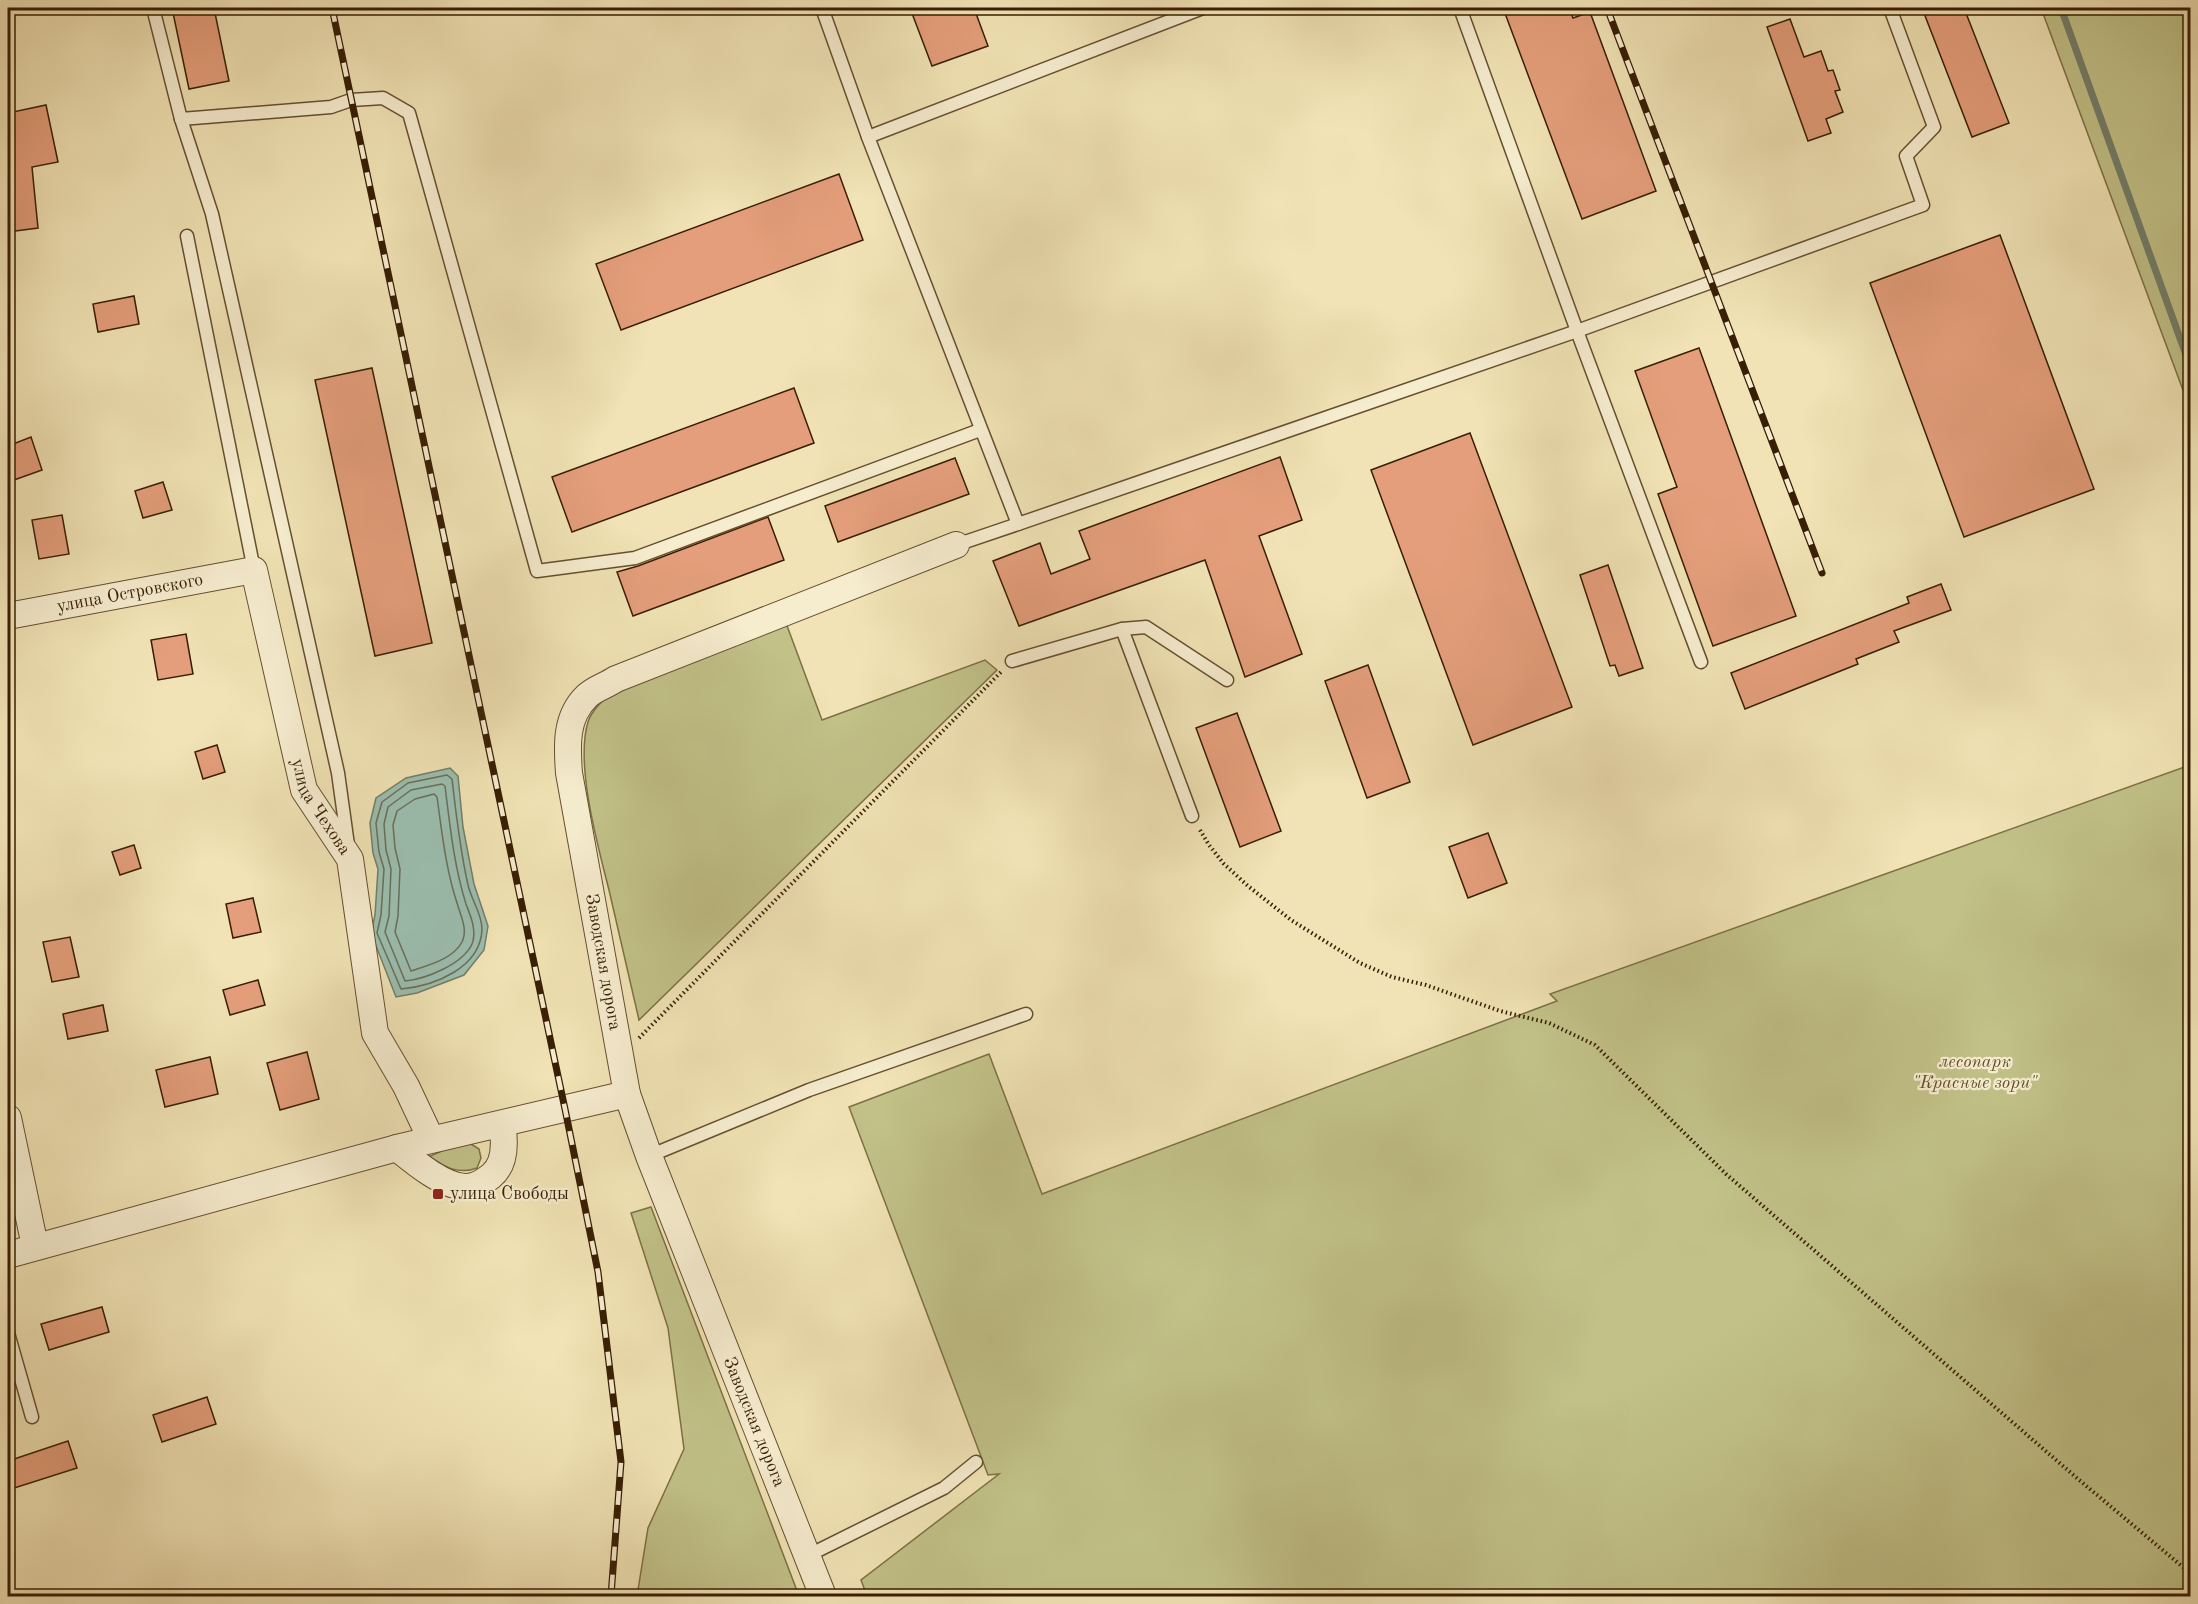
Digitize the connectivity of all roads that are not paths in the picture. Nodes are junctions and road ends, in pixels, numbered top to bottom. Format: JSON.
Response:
{"nodes":[{"id":1,"x":153,"y":8,"type":"edge"},
{"id":2,"x":822,"y":8,"type":"edge"},
{"id":3,"x":1203,"y":8,"type":"edge"},
{"id":4,"x":1460,"y":8,"type":"edge"},
{"id":5,"x":1890,"y":8,"type":"edge"},
{"id":6,"x":181,"y":119,"type":"junction"},
{"id":7,"x":868,"y":137,"type":"junction"},
{"id":8,"x":187,"y":236,"type":"dead end"},
{"id":9,"x":1577,"y":331,"type":"junction"},
{"id":10,"x":981,"y":430,"type":"junction"},
{"id":11,"x":1018,"y":524,"type":"junction"},
{"id":12,"x":956,"y":545,"type":"joint"},
{"id":13,"x":254,"y":570,"type":"junction"},
{"id":14,"x":8,"y":616,"type":"edge"},
{"id":15,"x":1122,"y":628,"type":"junction"},
{"id":16,"x":1012,"y":661,"type":"road end"},
{"id":17,"x":1701,"y":662,"type":"dead end"},
{"id":18,"x":1227,"y":680,"type":"dead end"},
{"id":19,"x":1192,"y":816,"type":"road end"},
{"id":20,"x":350,"y":858,"type":"junction"},
{"id":21,"x":1026,"y":1014,"type":"dead end"},
{"id":22,"x":627,"y":1094,"type":"junction"},
{"id":23,"x":8,"y":1118,"type":"edge"},
{"id":24,"x":502,"y":1124,"type":"junction"},
{"id":25,"x":431,"y":1139,"type":"junction"},
{"id":26,"x":397,"y":1148,"type":"junction"},
{"id":27,"x":649,"y":1156,"type":"junction"},
{"id":28,"x":35,"y":1246,"type":"junction"},
{"id":29,"x":8,"y":1255,"type":"edge"},
{"id":30,"x":8,"y":1333,"type":"edge"},
{"id":31,"x":32,"y":1417,"type":"dead end"},
{"id":32,"x":976,"y":1462,"type":"dead end"},
{"id":33,"x":807,"y":1556,"type":"junction"},
{"id":34,"x":823,"y":1596,"type":"edge"}],
"edges":[{"from":1,"to":6,"type":"lane"},
{"from":2,"to":7,"type":"lane"},
{"from":3,"to":7,"type":"lane"},
{"from":4,"to":9,"type":"lane"},
{"from":5,"to":9,"type":"lane"},
{"from":6,"to":10,"type":"lane"},
{"from":6,"to":20,"type":"lane"},
{"from":7,"to":10,"type":"lane"},
{"from":8,"to":13,"type":"lane"},
{"from":9,"to":11,"type":"lane"},
{"from":9,"to":17,"type":"lane"},
{"from":10,"to":11,"type":"lane"},
{"from":11,"to":12,"type":"lane"},
{"from":12,"to":22,"type":"street","name":"Заводская дорога"},
{"from":13,"to":14,"type":"street","name":"улица Островского"},
{"from":13,"to":20,"type":"street","name":"улица Чехова"},
{"from":15,"to":16,"type":"lane"},
{"from":15,"to":18,"type":"lane"},
{"from":15,"to":19,"type":"lane"},
{"from":20,"to":25,"type":"street","name":"улица Чехова"},
{"from":21,"to":27,"type":"lane"},
{"from":22,"to":24,"type":"street"},
{"from":22,"to":27,"type":"street","name":"Заводская дорога"},
{"from":23,"to":28,"type":"street"},
{"from":24,"to":25,"type":"street"},
{"from":24,"to":26,"type":"street"},
{"from":25,"to":26,"type":"street"},
{"from":26,"to":28,"type":"street"},
{"from":27,"to":33,"type":"street","name":"Заводская дорога"},
{"from":28,"to":29,"type":"street"},
{"from":30,"to":31,"type":"lane"},
{"from":32,"to":33,"type":"lane"},
{"from":33,"to":34,"type":"street","name":"Заводская дорога"}]}
